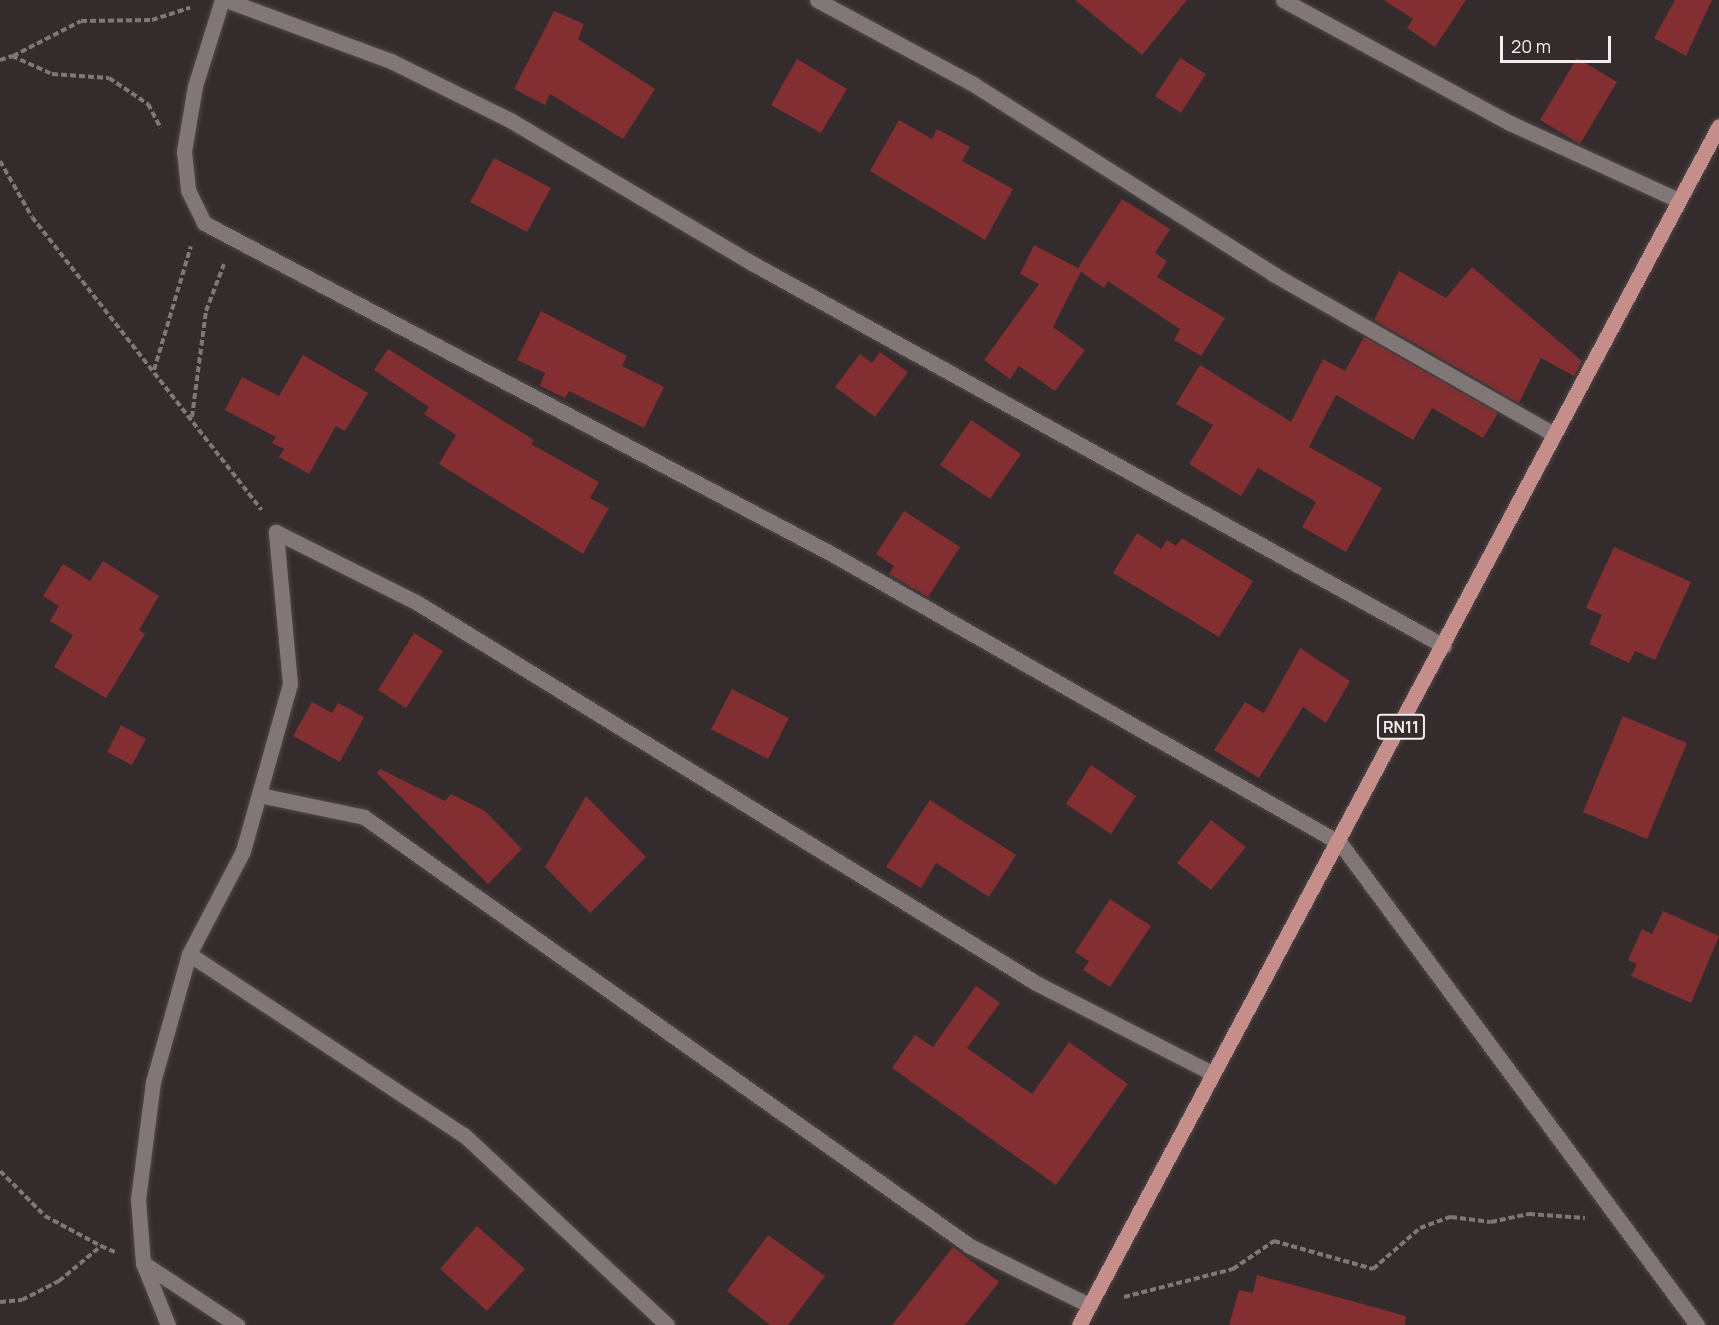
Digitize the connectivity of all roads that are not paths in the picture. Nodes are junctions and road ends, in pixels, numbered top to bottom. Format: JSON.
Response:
{"nodes":[{"id":1,"x":224,"y":0,"type":"edge"},
{"id":2,"x":817,"y":0,"type":"edge"},
{"id":3,"x":1283,"y":0,"type":"edge"},
{"id":4,"x":1719,"y":126,"type":"edge"},
{"id":5,"x":1678,"y":200,"type":"junction"},
{"id":6,"x":1554,"y":434,"type":"junction"},
{"id":7,"x":1444,"y":646,"type":"junction"},
{"id":8,"x":259,"y":795,"type":"junction"},
{"id":9,"x":1340,"y":843,"type":"junction"},
{"id":10,"x":189,"y":954,"type":"junction"},
{"id":11,"x":1212,"y":1072,"type":"junction"},
{"id":12,"x":143,"y":1263,"type":"junction"},
{"id":13,"x":1089,"y":1305,"type":"junction"},
{"id":14,"x":168,"y":1325,"type":"edge"},
{"id":15,"x":237,"y":1325,"type":"edge"},
{"id":16,"x":667,"y":1325,"type":"edge"},
{"id":17,"x":1079,"y":1325,"type":"edge"},
{"id":18,"x":1697,"y":1325,"type":"edge"}],
"edges":[{"from":1,"to":7,"type":"street"},
{"from":1,"to":9,"type":"street"},
{"from":2,"to":6,"type":"street"},
{"from":3,"to":5,"type":"street"},
{"from":4,"to":5,"type":"main road","number":"RN11"},
{"from":5,"to":6,"type":"main road","number":"RN11"},
{"from":6,"to":7,"type":"main road","number":"RN11"},
{"from":7,"to":9,"type":"main road","number":"RN11"},
{"from":8,"to":10,"type":"street"},
{"from":8,"to":11,"type":"street"},
{"from":8,"to":13,"type":"street"},
{"from":9,"to":11,"type":"main road","number":"RN11"},
{"from":9,"to":18,"type":"street"},
{"from":10,"to":12,"type":"street"},
{"from":10,"to":16,"type":"street"},
{"from":11,"to":13,"type":"main road","number":"RN11"},
{"from":12,"to":14,"type":"street"},
{"from":12,"to":15,"type":"street"},
{"from":13,"to":17,"type":"main road","number":"RN11"}]}
